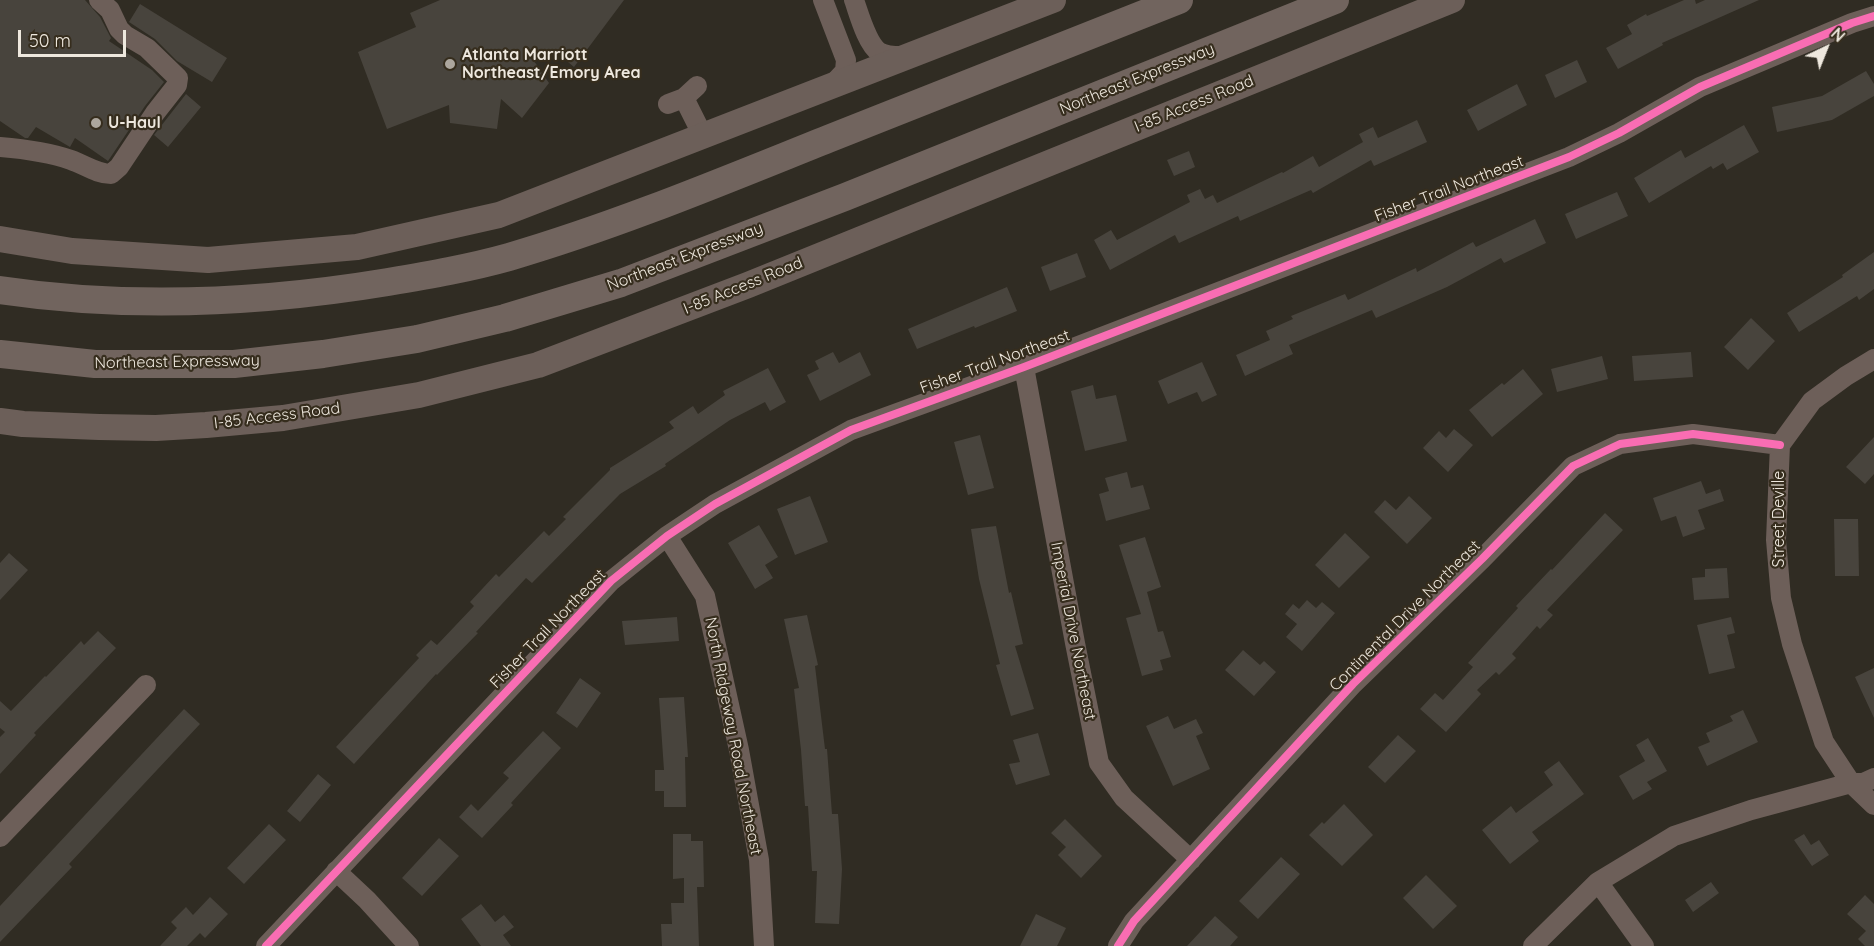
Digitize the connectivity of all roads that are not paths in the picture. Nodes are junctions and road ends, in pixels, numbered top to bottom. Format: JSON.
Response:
{"nodes":[{"id":1,"x":99,"y":0,"type":"edge"},
{"id":2,"x":823,"y":0,"type":"edge"},
{"id":3,"x":854,"y":0,"type":"edge"},
{"id":4,"x":1053,"y":0,"type":"edge"},
{"id":5,"x":1179,"y":0,"type":"edge"},
{"id":6,"x":1335,"y":0,"type":"edge"},
{"id":7,"x":1452,"y":0,"type":"edge"},
{"id":8,"x":1874,"y":16,"type":"edge"},
{"id":9,"x":908,"y":56,"type":"junction"},
{"id":10,"x":832,"y":85,"type":"junction"},
{"id":11,"x":683,"y":96,"type":"dead end"},
{"id":12,"x":703,"y":136,"type":"junction"},
{"id":13,"x":0,"y":147,"type":"edge"},
{"id":14,"x":0,"y":239,"type":"edge"},
{"id":15,"x":7,"y":289,"type":"edge"},
{"id":16,"x":0,"y":354,"type":"edge"},
{"id":17,"x":1874,"y":360,"type":"edge"},
{"id":18,"x":95,"y":364,"type":"junction"},
{"id":19,"x":1024,"y":367,"type":"junction"},
{"id":20,"x":0,"y":374,"type":"edge"},
{"id":21,"x":0,"y":421,"type":"edge"},
{"id":22,"x":1779,"y":445,"type":"junction"},
{"id":23,"x":667,"y":536,"type":"junction"},
{"id":24,"x":146,"y":685,"type":"dead end"},
{"id":25,"x":1874,"y":778,"type":"edge"},
{"id":26,"x":1851,"y":783,"type":"junction"},
{"id":27,"x":1874,"y":805,"type":"edge"},
{"id":28,"x":0,"y":837,"type":"edge"},
{"id":29,"x":1191,"y":860,"type":"junction"},
{"id":30,"x":336,"y":871,"type":"junction"},
{"id":31,"x":1598,"y":882,"type":"junction"},
{"id":32,"x":266,"y":946,"type":"edge"},
{"id":33,"x":409,"y":946,"type":"edge"},
{"id":34,"x":764,"y":946,"type":"edge"},
{"id":35,"x":1118,"y":946,"type":"edge"},
{"id":36,"x":1533,"y":946,"type":"edge"},
{"id":37,"x":1644,"y":946,"type":"edge"}],
"edges":[{"from":1,"to":13,"type":"street"},
{"from":2,"to":10,"type":"street"},
{"from":3,"to":9,"type":"street"},
{"from":4,"to":9,"type":"main road"},
{"from":5,"to":15,"type":"highway"},
{"from":6,"to":18,"type":"highway","name":"Northeast Expressway"},
{"from":7,"to":21,"type":"main road","name":"I-85 Access Road"},
{"from":8,"to":19,"type":"street","name":"Fisher Trail Northeast"},
{"from":9,"to":10,"type":"main road"},
{"from":10,"to":12,"type":"main road"},
{"from":11,"to":12,"type":"street"},
{"from":12,"to":14,"type":"main road"},
{"from":16,"to":18,"type":"highway","name":"Northeast Expressway"},
{"from":17,"to":22,"type":"street"},
{"from":18,"to":20,"type":"highway"},
{"from":19,"to":23,"type":"street","name":"Fisher Trail Northeast"},
{"from":19,"to":29,"type":"street","name":"Imperial Drive Northeast"},
{"from":22,"to":26,"type":"street","name":"Street Deville"},
{"from":22,"to":29,"type":"street","name":"Continental Drive Northeast"},
{"from":23,"to":30,"type":"street","name":"Fisher Trail Northeast"},
{"from":23,"to":34,"type":"street","name":"North Ridgeway Road Northeast"},
{"from":24,"to":28,"type":"street"},
{"from":25,"to":26,"type":"street"},
{"from":26,"to":27,"type":"street","name":"Street Deville"},
{"from":26,"to":31,"type":"street"},
{"from":29,"to":35,"type":"street","name":"Continental Drive Northeast"},
{"from":30,"to":32,"type":"street","name":"Fisher Trail Northeast"},
{"from":30,"to":33,"type":"street"},
{"from":31,"to":36,"type":"street"},
{"from":31,"to":37,"type":"street"}]}
